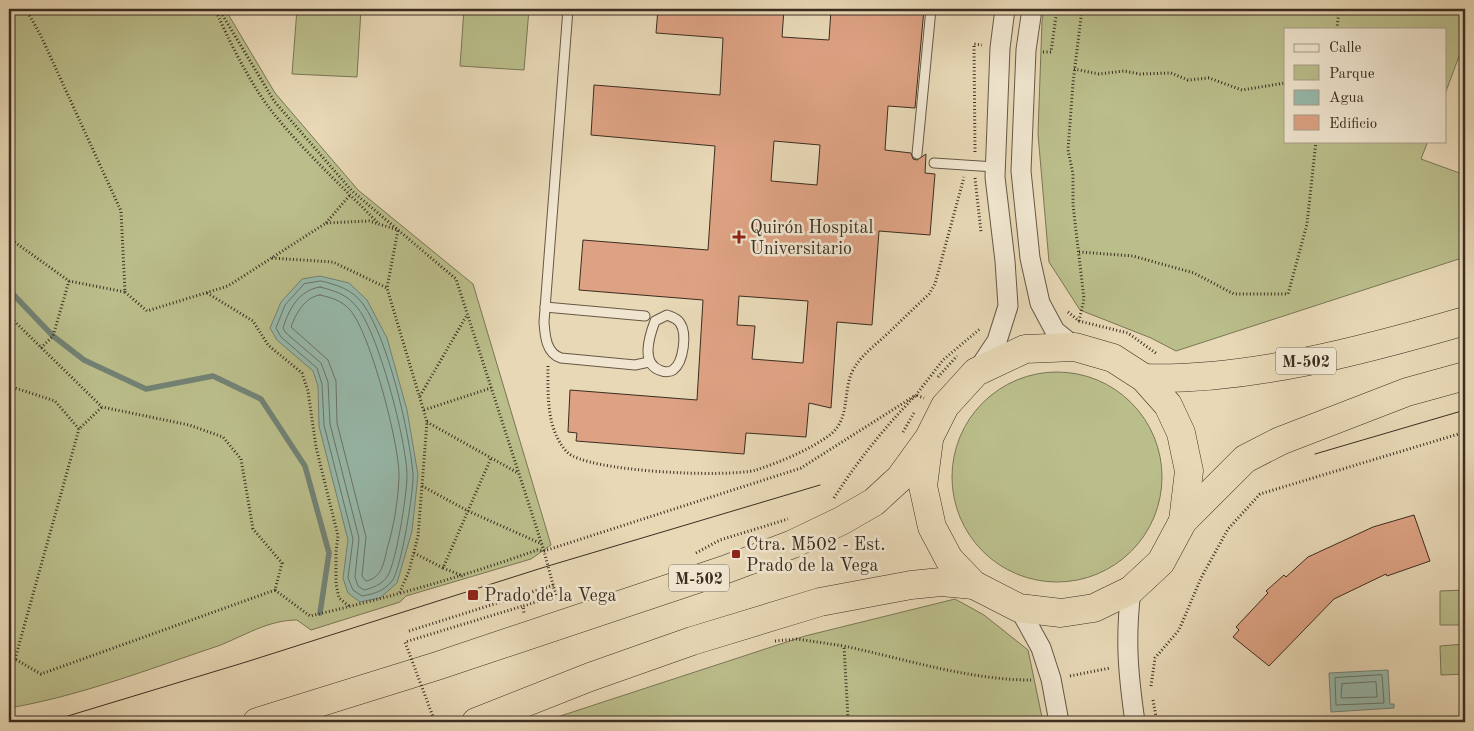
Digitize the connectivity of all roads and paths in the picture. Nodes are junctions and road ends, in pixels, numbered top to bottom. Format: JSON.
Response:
{"nodes":[{"id":1,"x":26,"y":9,"type":"edge"},
{"id":2,"x":215,"y":9,"type":"edge"},
{"id":3,"x":220,"y":9,"type":"edge"},
{"id":4,"x":568,"y":9,"type":"edge"},
{"id":5,"x":931,"y":9,"type":"edge"},
{"id":6,"x":1005,"y":9,"type":"edge"},
{"id":7,"x":1032,"y":9,"type":"edge"},
{"id":8,"x":1057,"y":9,"type":"edge"},
{"id":9,"x":1082,"y":9,"type":"edge"},
{"id":10,"x":1339,"y":9,"type":"edge"},
{"id":11,"x":1336,"y":28,"type":"edge"},
{"id":12,"x":1000,"y":48,"type":"junction"},
{"id":13,"x":1026,"y":50,"type":"junction"},
{"id":14,"x":1074,"y":70,"type":"junction"},
{"id":15,"x":1284,"y":83,"type":"edge"},
{"id":16,"x":1316,"y":142,"type":"edge"},
{"id":17,"x":917,"y":154,"type":"dead end"},
{"id":18,"x":934,"y":163,"type":"dead end"},
{"id":19,"x":964,"y":166,"type":"junction"},
{"id":20,"x":975,"y":167,"type":"junction"},
{"id":21,"x":995,"y":167,"type":"junction"},
{"id":22,"x":350,"y":195,"type":"junction"},
{"id":23,"x":326,"y":223,"type":"junction"},
{"id":24,"x":379,"y":224,"type":"junction"},
{"id":25,"x":398,"y":230,"type":"junction"},
{"id":26,"x":981,"y":233,"type":"dead end"},
{"id":27,"x":9,"y":238,"type":"edge"},
{"id":28,"x":1079,"y":252,"type":"junction"},
{"id":29,"x":272,"y":258,"type":"junction"},
{"id":30,"x":69,"y":281,"type":"junction"},
{"id":31,"x":387,"y":288,"type":"junction"},
{"id":32,"x":125,"y":292,"type":"junction"},
{"id":33,"x":206,"y":293,"type":"junction"},
{"id":34,"x":1063,"y":305,"type":"dead end"},
{"id":35,"x":545,"y":307,"type":"junction"},
{"id":36,"x":468,"y":315,"type":"junction"},
{"id":37,"x":9,"y":316,"type":"edge"},
{"id":38,"x":645,"y":316,"type":"dead end"},
{"id":39,"x":1465,"y":321,"type":"edge"},
{"id":40,"x":1077,"y":334,"type":"junction"},
{"id":41,"x":975,"y":341,"type":"dead end"},
{"id":42,"x":548,"y":345,"type":"junction"},
{"id":43,"x":41,"y":348,"type":"junction"},
{"id":44,"x":1158,"y":354,"type":"dead end"},
{"id":45,"x":649,"y":362,"type":"junction"},
{"id":46,"x":970,"y":362,"type":"junction"},
{"id":47,"x":1465,"y":376,"type":"edge"},
{"id":48,"x":1144,"y":378,"type":"junction"},
{"id":49,"x":934,"y":382,"type":"dead end"},
{"id":50,"x":9,"y":386,"type":"edge"},
{"id":51,"x":491,"y":388,"type":"junction"},
{"id":52,"x":927,"y":393,"type":"dead end"},
{"id":53,"x":916,"y":396,"type":"junction"},
{"id":54,"x":420,"y":397,"type":"junction"},
{"id":55,"x":924,"y":398,"type":"junction"},
{"id":56,"x":102,"y":407,"type":"junction"},
{"id":57,"x":424,"y":410,"type":"junction"},
{"id":58,"x":427,"y":422,"type":"junction"},
{"id":59,"x":79,"y":429,"type":"junction"},
{"id":60,"x":1465,"y":432,"type":"edge"},
{"id":61,"x":901,"y":436,"type":"dead end"},
{"id":62,"x":929,"y":438,"type":"junction"},
{"id":63,"x":491,"y":458,"type":"junction"},
{"id":64,"x":519,"y":474,"type":"junction"},
{"id":65,"x":422,"y":486,"type":"junction"},
{"id":66,"x":832,"y":500,"type":"dead end"},
{"id":67,"x":468,"y":511,"type":"junction"},
{"id":68,"x":792,"y":518,"type":"dead end"},
{"id":69,"x":1183,"y":521,"type":"junction"},
{"id":70,"x":542,"y":544,"type":"junction"},
{"id":71,"x":544,"y":551,"type":"junction"},
{"id":72,"x":414,"y":553,"type":"junction"},
{"id":73,"x":694,"y":554,"type":"dead end"},
{"id":74,"x":443,"y":568,"type":"junction"},
{"id":75,"x":463,"y":576,"type":"junction"},
{"id":76,"x":554,"y":585,"type":"junction"},
{"id":77,"x":974,"y":585,"type":"junction"},
{"id":78,"x":275,"y":590,"type":"junction"},
{"id":79,"x":1131,"y":590,"type":"junction"},
{"id":80,"x":398,"y":595,"type":"junction"},
{"id":81,"x":349,"y":607,"type":"junction"},
{"id":82,"x":1019,"y":608,"type":"junction"},
{"id":83,"x":409,"y":631,"type":"dead end"},
{"id":84,"x":1155,"y":658,"type":"junction"},
{"id":85,"x":15,"y":659,"type":"junction"},
{"id":86,"x":9,"y":660,"type":"edge"},
{"id":87,"x":437,"y":666,"type":"junction"},
{"id":88,"x":1127,"y":667,"type":"junction"},
{"id":89,"x":1051,"y":679,"type":"junction"},
{"id":90,"x":523,"y":703,"type":"junction"},
{"id":91,"x":849,"y":720,"type":"edge"},
{"id":92,"x":257,"y":722,"type":"edge"},
{"id":93,"x":296,"y":722,"type":"edge"},
{"id":94,"x":435,"y":722,"type":"edge"},
{"id":95,"x":460,"y":722,"type":"edge"},
{"id":96,"x":476,"y":722,"type":"edge"},
{"id":97,"x":810,"y":722,"type":"edge"},
{"id":98,"x":1059,"y":722,"type":"edge"},
{"id":99,"x":1136,"y":722,"type":"edge"},
{"id":100,"x":1157,"y":722,"type":"edge"}],
"edges":[{"from":1,"to":32,"type":"path"},
{"from":2,"to":22,"type":"path"},
{"from":3,"to":25,"type":"path"},
{"from":4,"to":35,"type":"lane"},
{"from":5,"to":17,"type":"lane"},
{"from":6,"to":12,"type":"street"},
{"from":7,"to":13,"type":"street"},
{"from":8,"to":13,"type":"path"},
{"from":9,"to":14,"type":"path"},
{"from":10,"to":11,"type":"path"},
{"from":12,"to":20,"type":"path"},
{"from":12,"to":21,"type":"street"},
{"from":13,"to":40,"type":"street"},
{"from":14,"to":15,"type":"path"},
{"from":14,"to":28,"type":"path"},
{"from":16,"to":28,"type":"path"},
{"from":18,"to":19,"type":"lane"},
{"from":19,"to":20,"type":"lane"},
{"from":19,"to":42,"type":"path"},
{"from":20,"to":21,"type":"lane"},
{"from":20,"to":26,"type":"path"},
{"from":21,"to":46,"type":"street"},
{"from":22,"to":23,"type":"path"},
{"from":22,"to":24,"type":"path"},
{"from":23,"to":24,"type":"path"},
{"from":23,"to":29,"type":"path"},
{"from":24,"to":25,"type":"path"},
{"from":25,"to":31,"type":"path"},
{"from":25,"to":36,"type":"path"},
{"from":27,"to":30,"type":"path"},
{"from":28,"to":40,"type":"path"},
{"from":29,"to":31,"type":"path"},
{"from":29,"to":33,"type":"path"},
{"from":30,"to":32,"type":"path"},
{"from":30,"to":43,"type":"path"},
{"from":31,"to":54,"type":"path"},
{"from":32,"to":33,"type":"path"},
{"from":33,"to":81,"type":"path"},
{"from":34,"to":40,"type":"path"},
{"from":35,"to":38,"type":"lane"},
{"from":35,"to":42,"type":"lane"},
{"from":36,"to":51,"type":"path"},
{"from":36,"to":54,"type":"path"},
{"from":37,"to":43,"type":"path"},
{"from":39,"to":48,"type":"highway","number":"M-502"},
{"from":40,"to":44,"type":"path"},
{"from":40,"to":46,"type":"highway","number":"M-502"},
{"from":40,"to":48,"type":"highway","number":"M-502"},
{"from":41,"to":53,"type":"path"},
{"from":42,"to":45,"type":"lane"},
{"from":43,"to":56,"type":"path"},
{"from":45,"to":45,"type":"lane"},
{"from":46,"to":49,"type":"path"},
{"from":46,"to":62,"type":"highway","number":"M-502"},
{"from":47,"to":69,"type":"highway","number":"M-502"},
{"from":48,"to":69,"type":"highway","number":"M-502"},
{"from":50,"to":59,"type":"path"},
{"from":51,"to":57,"type":"path"},
{"from":51,"to":64,"type":"path"},
{"from":52,"to":55,"type":"path"},
{"from":53,"to":55,"type":"path"},
{"from":53,"to":66,"type":"path"},
{"from":53,"to":71,"type":"path"},
{"from":54,"to":57,"type":"path"},
{"from":55,"to":61,"type":"path"},
{"from":56,"to":59,"type":"path"},
{"from":56,"to":78,"type":"path"},
{"from":57,"to":58,"type":"path"},
{"from":58,"to":63,"type":"path"},
{"from":58,"to":65,"type":"path"},
{"from":59,"to":85,"type":"path"},
{"from":60,"to":84,"type":"path"},
{"from":62,"to":77,"type":"highway","number":"M-502"},
{"from":62,"to":87,"type":"highway","number":"M-502"},
{"from":63,"to":64,"type":"path"},
{"from":63,"to":67,"type":"path"},
{"from":64,"to":70,"type":"path"},
{"from":65,"to":67,"type":"path"},
{"from":65,"to":72,"type":"path"},
{"from":67,"to":70,"type":"path"},
{"from":67,"to":74,"type":"path"},
{"from":68,"to":73,"type":"path"},
{"from":69,"to":79,"type":"highway","number":"M-502"},
{"from":70,"to":71,"type":"path"},
{"from":71,"to":75,"type":"path"},
{"from":71,"to":76,"type":"path"},
{"from":72,"to":74,"type":"path"},
{"from":72,"to":80,"type":"path"},
{"from":74,"to":75,"type":"path"},
{"from":75,"to":80,"type":"path"},
{"from":76,"to":83,"type":"path"},
{"from":76,"to":94,"type":"path","bridge":true},
{"from":77,"to":82,"type":"highway","number":"M-502"},
{"from":77,"to":90,"type":"highway","number":"M-502"},
{"from":78,"to":81,"type":"path"},
{"from":78,"to":85,"type":"path"},
{"from":79,"to":82,"type":"highway","number":"M-502"},
{"from":79,"to":88,"type":"street"},
{"from":80,"to":81,"type":"path"},
{"from":82,"to":89,"type":"street"},
{"from":84,"to":88,"type":"path"},
{"from":84,"to":100,"type":"path"},
{"from":85,"to":86,"type":"path"},
{"from":87,"to":92,"type":"highway","number":"M-502"},
{"from":87,"to":93,"type":"highway","number":"M-502"},
{"from":88,"to":89,"type":"path"},
{"from":88,"to":99,"type":"street"},
{"from":89,"to":91,"type":"path"},
{"from":89,"to":98,"type":"street"},
{"from":90,"to":95,"type":"highway","number":"M-502"},
{"from":90,"to":96,"type":"highway","number":"M-502"},
{"from":91,"to":97,"type":"path"}]}
